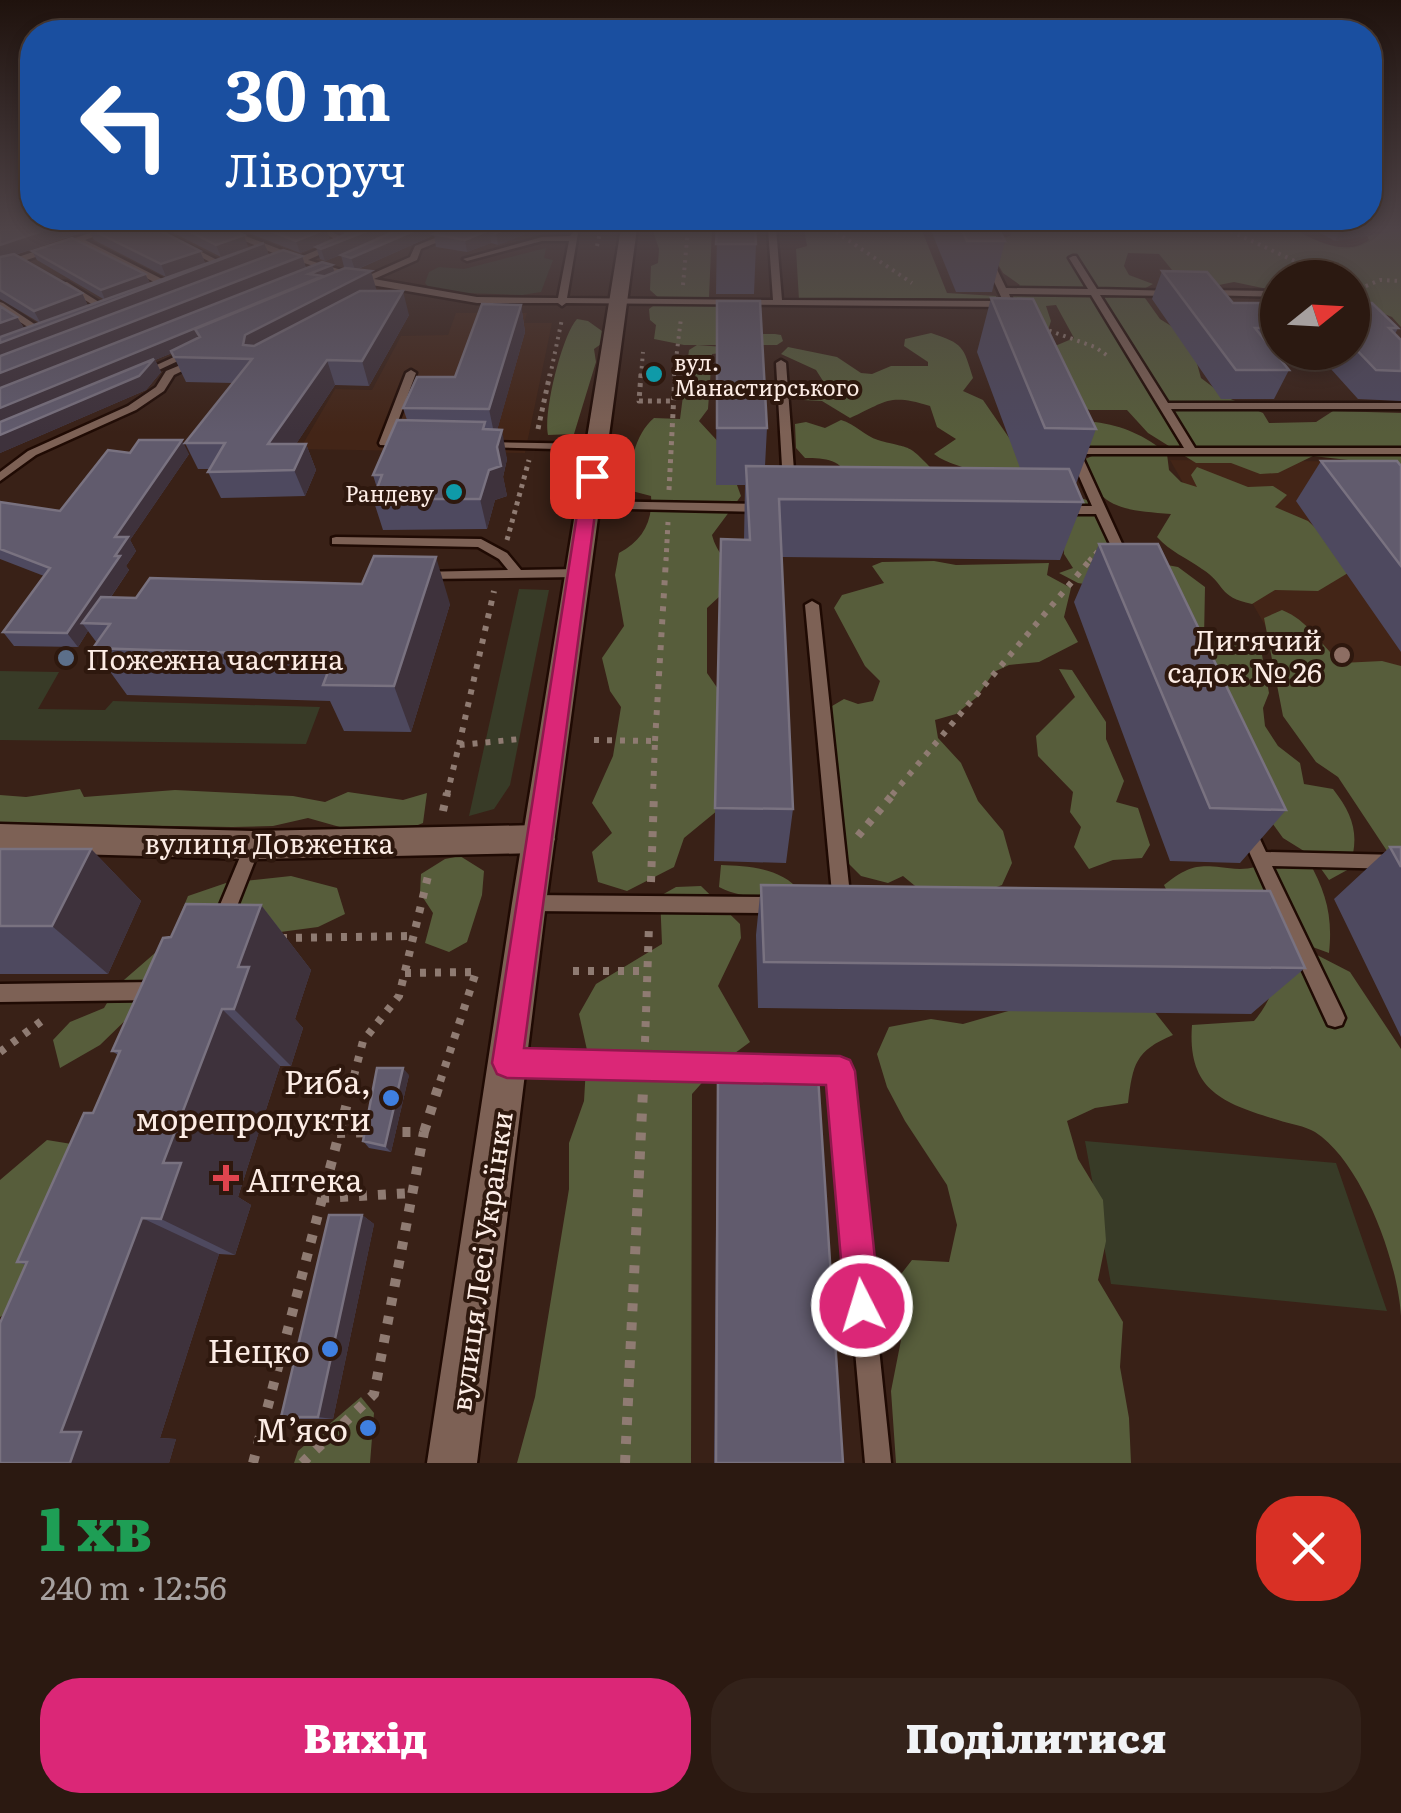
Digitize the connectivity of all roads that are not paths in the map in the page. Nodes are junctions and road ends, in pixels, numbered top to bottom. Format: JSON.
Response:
{"nodes":[{"id":1,"x":87,"y":296,"type":"edge"},
{"id":2,"x":450,"y":296,"type":"edge"},
{"id":3,"x":563,"y":296,"type":"edge"},
{"id":4,"x":618,"y":296,"type":"edge"},
{"id":5,"x":777,"y":296,"type":"edge"},
{"id":6,"x":1004,"y":296,"type":"edge"},
{"id":7,"x":1097,"y":296,"type":"edge"},
{"id":8,"x":118,"y":301,"type":"edge"},
{"id":9,"x":562,"y":303,"type":"junction"},
{"id":10,"x":617,"y":303,"type":"junction"},
{"id":11,"x":778,"y":303,"type":"junction"},
{"id":12,"x":1008,"y":304,"type":"junction"},
{"id":13,"x":0,"y":306,"type":"edge"},
{"id":14,"x":104,"y":306,"type":"junction"},
{"id":15,"x":88,"y":312,"type":"edge"},
{"id":16,"x":1016,"y":320,"type":"edge"},
{"id":17,"x":56,"y":324,"type":"edge"},
{"id":18,"x":40,"y":330,"type":"junction"},
{"id":19,"x":26,"y":336,"type":"edge"},
{"id":20,"x":195,"y":351,"type":"edge"},
{"id":21,"x":210,"y":356,"type":"edge"},
{"id":22,"x":780,"y":363,"type":"dead end"},
{"id":23,"x":411,"y":373,"type":"dead end"},
{"id":24,"x":124,"y":381,"type":"edge"},
{"id":25,"x":1165,"y":406,"type":"junction"},
{"id":26,"x":1401,"y":406,"type":"edge"},
{"id":27,"x":1067,"y":434,"type":"edge"},
{"id":28,"x":417,"y":443,"type":"edge"},
{"id":29,"x":466,"y":444,"type":"edge"},
{"id":30,"x":596,"y":448,"type":"junction"},
{"id":31,"x":1401,"y":450,"type":"edge"},
{"id":32,"x":1074,"y":451,"type":"junction"},
{"id":33,"x":1192,"y":451,"type":"junction"},
{"id":34,"x":0,"y":478,"type":"edge"},
{"id":35,"x":789,"y":490,"type":"edge"},
{"id":36,"x":588,"y":505,"type":"junction"},
{"id":37,"x":775,"y":508,"type":"edge"},
{"id":38,"x":1042,"y":510,"type":"edge"},
{"id":39,"x":1100,"y":510,"type":"junction"},
{"id":40,"x":336,"y":541,"type":"dead end"},
{"id":41,"x":1128,"y":571,"type":"edge"},
{"id":42,"x":578,"y":573,"type":"junction"},
{"id":43,"x":518,"y":574,"type":"junction"},
{"id":44,"x":410,"y":576,"type":"edge"},
{"id":45,"x":812,"y":605,"type":"dead end"},
{"id":46,"x":1236,"y":805,"type":"edge"},
{"id":47,"x":0,"y":838,"type":"edge"},
{"id":48,"x":538,"y":839,"type":"junction"},
{"id":49,"x":253,"y":845,"type":"junction"},
{"id":50,"x":1260,"y":859,"type":"junction"},
{"id":51,"x":1401,"y":862,"type":"edge"},
{"id":52,"x":529,"y":903,"type":"junction"},
{"id":53,"x":804,"y":906,"type":"edge"},
{"id":54,"x":823,"y":906,"type":"edge"},
{"id":55,"x":842,"y":906,"type":"junction"},
{"id":56,"x":862,"y":906,"type":"edge"},
{"id":57,"x":1248,"y":910,"type":"edge"},
{"id":58,"x":1284,"y":911,"type":"junction"},
{"id":59,"x":211,"y":949,"type":"edge"},
{"id":60,"x":172,"y":991,"type":"edge"},
{"id":61,"x":0,"y":993,"type":"edge"},
{"id":62,"x":1335,"y":1018,"type":"dead end"},
{"id":63,"x":507,"y":1063,"type":"junction"},
{"id":64,"x":452,"y":1463,"type":"edge"},
{"id":65,"x":878,"y":1463,"type":"edge"}],
"edges":[{"from":1,"to":14,"type":"lane"},
{"from":2,"to":9,"type":"lane"},
{"from":3,"to":9,"type":"lane"},
{"from":4,"to":10,"type":"main road","name":"вулиця Лесі Українки"},
{"from":5,"to":11,"type":"lane"},
{"from":6,"to":12,"type":"lane"},
{"from":7,"to":25,"type":"lane"},
{"from":8,"to":14,"type":"lane"},
{"from":9,"to":10,"type":"lane"},
{"from":10,"to":11,"type":"lane"},
{"from":10,"to":30,"type":"main road","name":"вулиця Лесі Українки"},
{"from":11,"to":12,"type":"lane"},
{"from":12,"to":16,"type":"lane"},
{"from":13,"to":18,"type":"lane"},
{"from":14,"to":15,"type":"lane"},
{"from":17,"to":18,"type":"lane"},
{"from":18,"to":19,"type":"lane"},
{"from":20,"to":24,"type":"lane"},
{"from":21,"to":34,"type":"lane"},
{"from":22,"to":35,"type":"lane"},
{"from":23,"to":28,"type":"lane"},
{"from":25,"to":26,"type":"lane"},
{"from":25,"to":33,"type":"lane"},
{"from":27,"to":32,"type":"lane"},
{"from":29,"to":30,"type":"lane"},
{"from":30,"to":36,"type":"main road","name":"вулиця Лесі Українки"},
{"from":31,"to":33,"type":"lane"},
{"from":32,"to":33,"type":"lane"},
{"from":32,"to":39,"type":"lane"},
{"from":36,"to":37,"type":"lane"},
{"from":36,"to":42,"type":"main road","name":"вулиця Лесі Українки"},
{"from":38,"to":39,"type":"lane"},
{"from":39,"to":41,"type":"lane"},
{"from":40,"to":43,"type":"lane"},
{"from":42,"to":43,"type":"lane"},
{"from":42,"to":48,"type":"main road","name":"вулиця Лесі Українки"},
{"from":43,"to":44,"type":"lane"},
{"from":45,"to":55,"type":"lane"},
{"from":46,"to":50,"type":"lane"},
{"from":47,"to":49,"type":"main road","name":"вулиця Довженка"},
{"from":48,"to":49,"type":"main road","name":"вулиця Довженка"},
{"from":48,"to":52,"type":"main road","name":"вулиця Лесі Українки"},
{"from":49,"to":59,"type":"lane"},
{"from":50,"to":51,"type":"lane"},
{"from":50,"to":58,"type":"lane"},
{"from":52,"to":53,"type":"lane"},
{"from":52,"to":63,"type":"main road","name":"вулиця Лесі Українки"},
{"from":54,"to":55,"type":"lane"},
{"from":55,"to":56,"type":"lane"},
{"from":57,"to":58,"type":"lane"},
{"from":58,"to":62,"type":"lane"},
{"from":60,"to":61,"type":"lane"},
{"from":63,"to":64,"type":"main road","name":"вулиця Лесі Українки"},
{"from":63,"to":65,"type":"lane"}]}
